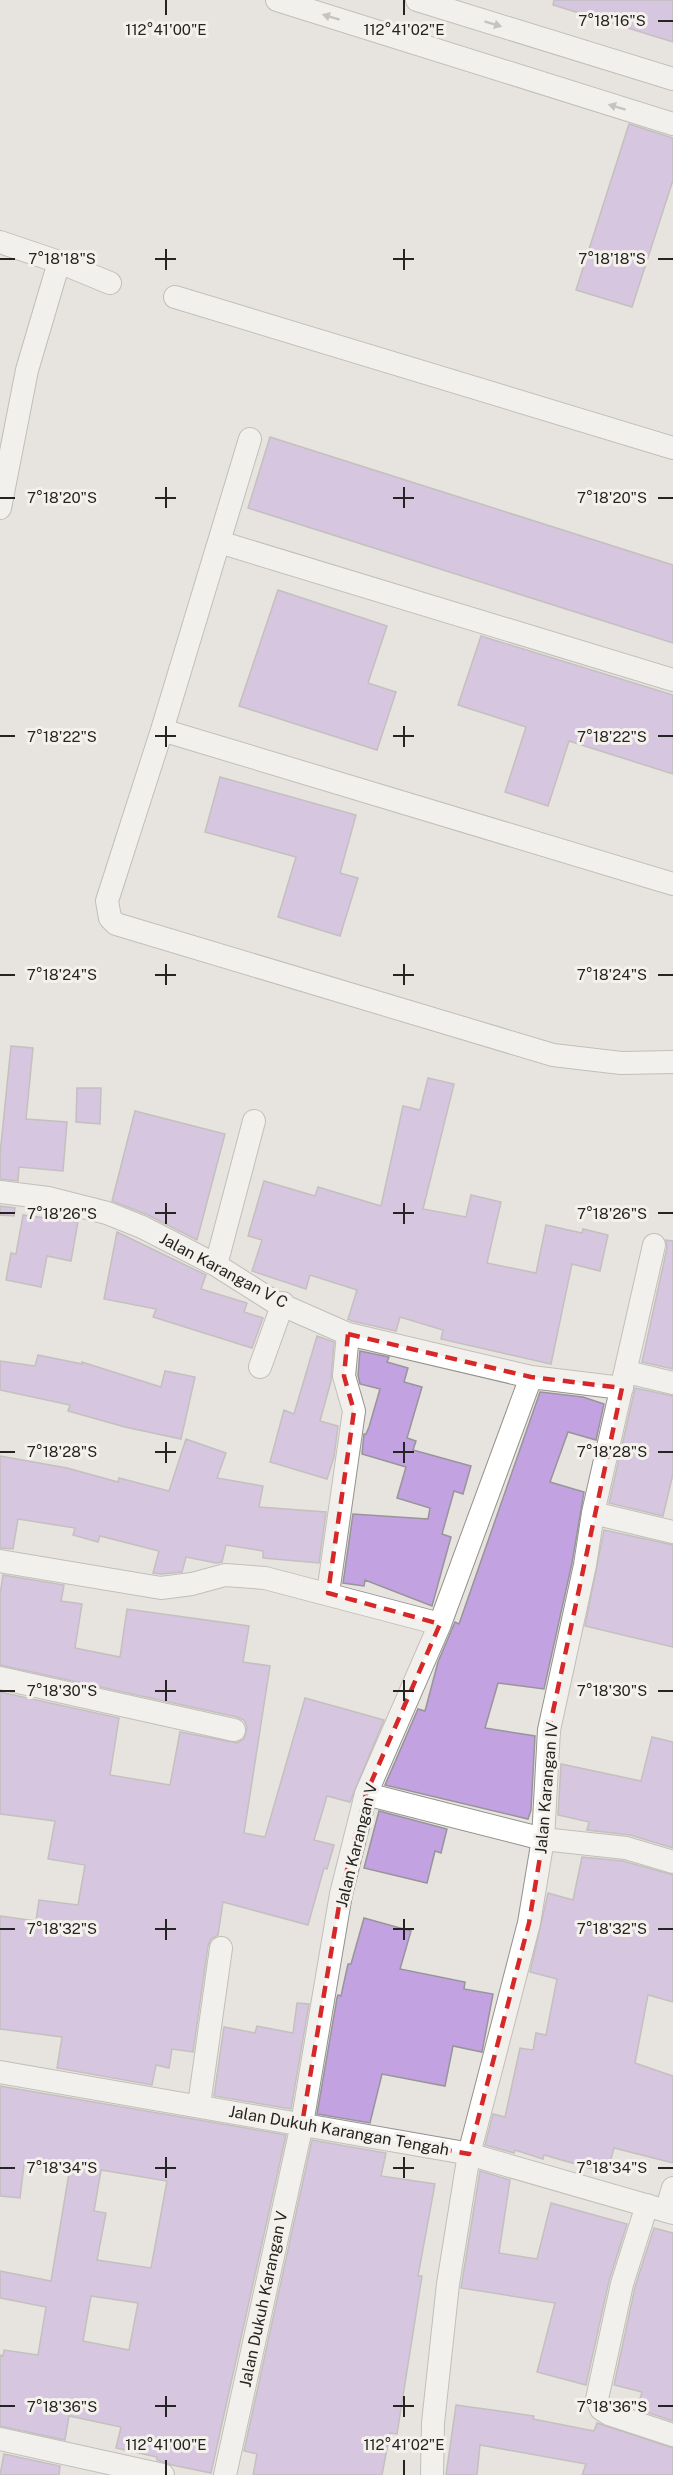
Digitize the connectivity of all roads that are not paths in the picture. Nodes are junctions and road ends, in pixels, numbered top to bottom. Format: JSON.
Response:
{"nodes":[{"id":1,"x":277,"y":0,"type":"edge"},
{"id":2,"x":417,"y":0,"type":"edge"},
{"id":3,"x":673,"y":79,"type":"edge"},
{"id":4,"x":673,"y":124,"type":"edge"},
{"id":5,"x":0,"y":242,"type":"edge"},
{"id":6,"x":59,"y":262,"type":"junction"},
{"id":7,"x":110,"y":283,"type":"dead end"},
{"id":8,"x":175,"y":297,"type":"dead end"},
{"id":9,"x":250,"y":439,"type":"dead end"},
{"id":10,"x":673,"y":448,"type":"edge"},
{"id":11,"x":2,"y":494,"type":"edge"},
{"id":12,"x":219,"y":542,"type":"junction"},
{"id":13,"x":673,"y":680,"type":"edge"},
{"id":14,"x":162,"y":730,"type":"junction"},
{"id":15,"x":673,"y":884,"type":"edge"},
{"id":16,"x":673,"y":1062,"type":"edge"},
{"id":17,"x":254,"y":1121,"type":"dead end"},
{"id":18,"x":0,"y":1192,"type":"edge"},
{"id":19,"x":654,"y":1245,"type":"dead end"},
{"id":20,"x":216,"y":1265,"type":"junction"},
{"id":21,"x":283,"y":1303,"type":"junction"},
{"id":22,"x":348,"y":1334,"type":"junction"},
{"id":23,"x":260,"y":1367,"type":"dead end"},
{"id":24,"x":531,"y":1377,"type":"junction"},
{"id":25,"x":625,"y":1380,"type":"junction"},
{"id":26,"x":673,"y":1383,"type":"edge"},
{"id":27,"x":593,"y":1513,"type":"junction"},
{"id":28,"x":673,"y":1532,"type":"edge"},
{"id":29,"x":0,"y":1561,"type":"edge"},
{"id":30,"x":328,"y":1593,"type":"junction"},
{"id":31,"x":440,"y":1624,"type":"junction"},
{"id":32,"x":0,"y":1678,"type":"edge"},
{"id":33,"x":234,"y":1730,"type":"dead end"},
{"id":34,"x":366,"y":1794,"type":"junction"},
{"id":35,"x":543,"y":1839,"type":"junction"},
{"id":36,"x":673,"y":1862,"type":"edge"},
{"id":37,"x":221,"y":1948,"type":"dead end"},
{"id":38,"x":0,"y":2072,"type":"edge"},
{"id":39,"x":199,"y":2105,"type":"junction"},
{"id":40,"x":302,"y":2124,"type":"junction"},
{"id":41,"x":469,"y":2154,"type":"junction"},
{"id":42,"x":673,"y":2188,"type":"edge"},
{"id":43,"x":662,"y":2210,"type":"edge"},
{"id":44,"x":673,"y":2435,"type":"edge"},
{"id":45,"x":0,"y":2439,"type":"edge"},
{"id":46,"x":162,"y":2475,"type":"edge"},
{"id":47,"x":225,"y":2475,"type":"edge"},
{"id":48,"x":432,"y":2475,"type":"edge"}],
"edges":[{"from":4,"to":1,"type":"street","one_way":true},
{"from":2,"to":3,"type":"street","one_way":true},
{"from":5,"to":6,"type":"street"},
{"from":6,"to":7,"type":"street"},
{"from":6,"to":11,"type":"street"},
{"from":8,"to":10,"type":"street"},
{"from":9,"to":12,"type":"street"},
{"from":12,"to":13,"type":"street"},
{"from":12,"to":14,"type":"street"},
{"from":14,"to":15,"type":"street"},
{"from":14,"to":16,"type":"street"},
{"from":17,"to":20,"type":"street"},
{"from":18,"to":20,"type":"street","name":"Jalan Karangan V C"},
{"from":19,"to":25,"type":"street","name":"Jalan Karangan IV"},
{"from":20,"to":21,"type":"street","name":"Jalan Karangan V C"},
{"from":21,"to":22,"type":"street","name":"Jalan Karangan V C"},
{"from":21,"to":23,"type":"street"},
{"from":22,"to":24,"type":"street","name":"Jalan Karangan V C"},
{"from":22,"to":30,"type":"street"},
{"from":24,"to":25,"type":"street","name":"Jalan Karangan V C"},
{"from":24,"to":31,"type":"street","name":"Jalan Karangan V"},
{"from":25,"to":26,"type":"street","name":"Jalan Karangan V C"},
{"from":25,"to":27,"type":"street","name":"Jalan Karangan IV"},
{"from":27,"to":28,"type":"street"},
{"from":27,"to":35,"type":"street","name":"Jalan Karangan IV"},
{"from":29,"to":30,"type":"street"},
{"from":30,"to":31,"type":"street"},
{"from":31,"to":34,"type":"street","name":"Jalan Karangan V"},
{"from":32,"to":33,"type":"street"},
{"from":34,"to":35,"type":"street"},
{"from":34,"to":40,"type":"street","name":"Jalan Karangan V"},
{"from":35,"to":36,"type":"street"},
{"from":35,"to":41,"type":"street","name":"Jalan Karangan IV"},
{"from":37,"to":39,"type":"street"},
{"from":38,"to":39,"type":"street","name":"Jalan Dukuh Karangan Tengah"},
{"from":39,"to":40,"type":"street","name":"Jalan Dukuh Karangan Tengah"},
{"from":40,"to":41,"type":"street","name":"Jalan Dukuh Karangan Tengah"},
{"from":40,"to":47,"type":"street","name":"Jalan Dukuh Karangan V"},
{"from":41,"to":43,"type":"street","name":"Jalan Dukuh Karangan Tengah"},
{"from":41,"to":48,"type":"street","name":"Jalan Karangan IV"},
{"from":42,"to":43,"type":"street"},
{"from":43,"to":44,"type":"street"},
{"from":45,"to":46,"type":"street"}]}
